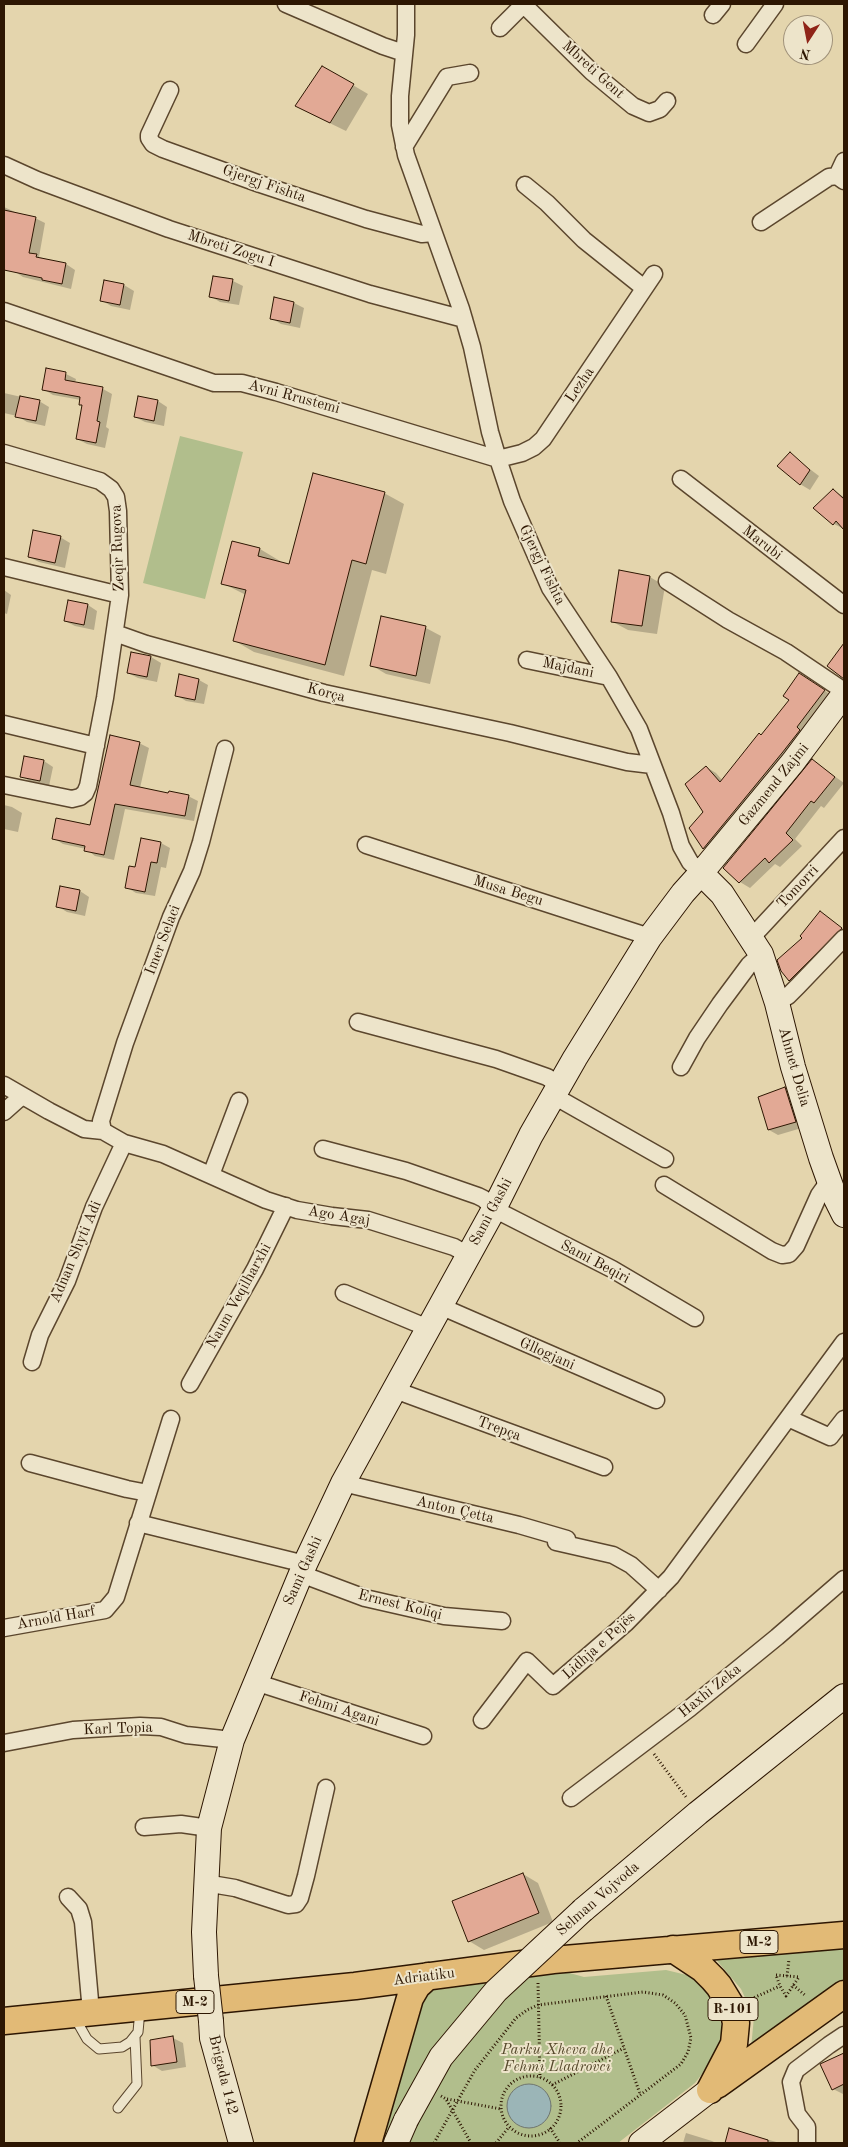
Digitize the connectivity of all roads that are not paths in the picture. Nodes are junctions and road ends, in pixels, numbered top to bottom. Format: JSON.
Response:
{"nodes":[{"id":1,"x":286,"y":4,"type":"edge"},
{"id":2,"x":406,"y":4,"type":"edge"},
{"id":3,"x":523,"y":4,"type":"edge"},
{"id":4,"x":775,"y":4,"type":"edge"},
{"id":5,"x":500,"y":28,"type":"dead end"},
{"id":6,"x":746,"y":44,"type":"dead end"},
{"id":7,"x":404,"y":53,"type":"junction"},
{"id":8,"x":470,"y":73,"type":"dead end"},
{"id":9,"x":170,"y":90,"type":"dead end"},
{"id":10,"x":667,"y":100,"type":"dead end"},
{"id":11,"x":404,"y":148,"type":"junction"},
{"id":12,"x":844,"y":161,"type":"edge"},
{"id":13,"x":4,"y":165,"type":"edge"},
{"id":14,"x":840,"y":179,"type":"edge"},
{"id":15,"x":524,"y":185,"type":"dead end"},
{"id":16,"x":761,"y":222,"type":"dead end"},
{"id":17,"x":433,"y":234,"type":"junction"},
{"id":18,"x":654,"y":274,"type":"dead end"},
{"id":19,"x":644,"y":288,"type":"junction"},
{"id":20,"x":4,"y":311,"type":"edge"},
{"id":21,"x":464,"y":319,"type":"junction"},
{"id":22,"x":4,"y":453,"type":"edge"},
{"id":23,"x":498,"y":459,"type":"junction"},
{"id":24,"x":681,"y":479,"type":"dead end"},
{"id":25,"x":4,"y":567,"type":"edge"},
{"id":26,"x":667,"y":581,"type":"dead end"},
{"id":27,"x":120,"y":595,"type":"junction"},
{"id":28,"x":844,"y":605,"type":"edge"},
{"id":29,"x":114,"y":633,"type":"junction"},
{"id":30,"x":527,"y":660,"type":"dead end"},
{"id":31,"x":609,"y":677,"type":"junction"},
{"id":32,"x":844,"y":693,"type":"edge"},
{"id":33,"x":4,"y":724,"type":"edge"},
{"id":34,"x":96,"y":746,"type":"junction"},
{"id":35,"x":225,"y":749,"type":"dead end"},
{"id":36,"x":652,"y":765,"type":"junction"},
{"id":37,"x":4,"y":785,"type":"edge"},
{"id":38,"x":844,"y":838,"type":"edge"},
{"id":39,"x":366,"y":845,"type":"dead end"},
{"id":40,"x":701,"y":873,"type":"junction"},
{"id":41,"x":650,"y":937,"type":"junction"},
{"id":42,"x":844,"y":938,"type":"edge"},
{"id":43,"x":756,"y":945,"type":"junction"},
{"id":44,"x":777,"y":1002,"type":"junction"},
{"id":45,"x":358,"y":1022,"type":"dead end"},
{"id":46,"x":681,"y":1067,"type":"dead end"},
{"id":47,"x":4,"y":1085,"type":"edge"},
{"id":48,"x":557,"y":1091,"type":"junction"},
{"id":49,"x":22,"y":1096,"type":"junction"},
{"id":50,"x":239,"y":1101,"type":"dead end"},
{"id":51,"x":4,"y":1112,"type":"edge"},
{"id":52,"x":103,"y":1131,"type":"junction"},
{"id":53,"x":124,"y":1143,"type":"junction"},
{"id":54,"x":323,"y":1149,"type":"dead end"},
{"id":55,"x":665,"y":1159,"type":"dead end"},
{"id":56,"x":212,"y":1175,"type":"junction"},
{"id":57,"x":829,"y":1181,"type":"junction"},
{"id":58,"x":664,"y":1185,"type":"dead end"},
{"id":59,"x":286,"y":1206,"type":"junction"},
{"id":60,"x":494,"y":1209,"type":"junction"},
{"id":61,"x":844,"y":1213,"type":"edge"},
{"id":62,"x":468,"y":1255,"type":"junction"},
{"id":63,"x":344,"y":1292,"type":"dead end"},
{"id":64,"x":440,"y":1306,"type":"junction"},
{"id":65,"x":695,"y":1318,"type":"dead end"},
{"id":66,"x":428,"y":1328,"type":"junction"},
{"id":67,"x":844,"y":1342,"type":"edge"},
{"id":68,"x":32,"y":1362,"type":"dead end"},
{"id":69,"x":190,"y":1384,"type":"dead end"},
{"id":70,"x":395,"y":1390,"type":"junction"},
{"id":71,"x":656,"y":1400,"type":"dead end"},
{"id":72,"x":788,"y":1418,"type":"junction"},
{"id":73,"x":170,"y":1419,"type":"dead end"},
{"id":74,"x":844,"y":1419,"type":"edge"},
{"id":75,"x":30,"y":1463,"type":"dead end"},
{"id":76,"x":604,"y":1467,"type":"dead end"},
{"id":77,"x":343,"y":1483,"type":"junction"},
{"id":78,"x":148,"y":1493,"type":"junction"},
{"id":79,"x":138,"y":1523,"type":"junction"},
{"id":80,"x":303,"y":1569,"type":"junction"},
{"id":81,"x":844,"y":1579,"type":"edge"},
{"id":82,"x":659,"y":1590,"type":"junction"},
{"id":83,"x":502,"y":1621,"type":"dead end"},
{"id":84,"x":4,"y":1628,"type":"edge"},
{"id":85,"x":255,"y":1682,"type":"junction"},
{"id":86,"x":844,"y":1696,"type":"edge"},
{"id":87,"x":482,"y":1720,"type":"dead end"},
{"id":88,"x":423,"y":1736,"type":"dead end"},
{"id":89,"x":232,"y":1740,"type":"junction"},
{"id":90,"x":4,"y":1743,"type":"edge"},
{"id":91,"x":326,"y":1788,"type":"dead end"},
{"id":92,"x":571,"y":1798,"type":"dead end"},
{"id":93,"x":144,"y":1827,"type":"dead end"},
{"id":94,"x":209,"y":1828,"type":"junction"},
{"id":95,"x":205,"y":1883,"type":"junction"},
{"id":96,"x":68,"y":1897,"type":"dead end"},
{"id":97,"x":844,"y":1935,"type":"edge"},
{"id":98,"x":673,"y":1949,"type":"junction"},
{"id":99,"x":206,"y":1976,"type":"joint"},
{"id":100,"x":428,"y":1976,"type":"junction"},
{"id":101,"x":355,"y":1986,"type":"junction"},
{"id":102,"x":844,"y":1994,"type":"edge"},
{"id":103,"x":140,"y":2008,"type":"junction"},
{"id":104,"x":82,"y":2013,"type":"junction"},
{"id":105,"x":404,"y":2020,"type":"junction"},
{"id":106,"x":4,"y":2021,"type":"edge"},
{"id":107,"x":135,"y":2036,"type":"junction"},
{"id":108,"x":844,"y":2036,"type":"edge"},
{"id":109,"x":710,"y":2090,"type":"junction"},
{"id":110,"x":118,"y":2108,"type":"dead end"},
{"id":111,"x":241,"y":2143,"type":"edge"},
{"id":112,"x":368,"y":2143,"type":"edge"},
{"id":113,"x":396,"y":2143,"type":"edge"},
{"id":114,"x":641,"y":2143,"type":"edge"},
{"id":115,"x":807,"y":2143,"type":"edge"}],
"edges":[{"from":1,"to":7,"type":"street"},
{"from":2,"to":7,"type":"street","name":"Gjergj Fishta"},
{"from":3,"to":5,"type":"street","name":"Mbreti Gent"},
{"from":3,"to":10,"type":"street","name":"Mbreti Gent"},
{"from":4,"to":6,"type":"street"},
{"from":7,"to":11,"type":"street","name":"Gjergj Fishta"},
{"from":8,"to":11,"type":"street"},
{"from":9,"to":17,"type":"street","name":"Gjergj Fishta"},
{"from":11,"to":17,"type":"street","name":"Gjergj Fishta"},
{"from":12,"to":14,"type":"street"},
{"from":13,"to":21,"type":"street","name":"Mbreti Zogu I"},
{"from":14,"to":16,"type":"street"},
{"from":15,"to":19,"type":"street"},
{"from":17,"to":21,"type":"street","name":"Gjergj Fishta"},
{"from":18,"to":19,"type":"street","name":"Lezha"},
{"from":19,"to":23,"type":"street","name":"Lezha"},
{"from":20,"to":23,"type":"street","name":"Avni Rrustemi"},
{"from":21,"to":23,"type":"street","name":"Gjergj Fishta"},
{"from":22,"to":27,"type":"street","name":"Zeqir Rugova"},
{"from":23,"to":31,"type":"street","name":"Gjergj Fishta"},
{"from":24,"to":28,"type":"street","name":"Marubi"},
{"from":25,"to":27,"type":"street"},
{"from":26,"to":32,"type":"street"},
{"from":27,"to":29,"type":"street","name":"Zeqir Rugova"},
{"from":29,"to":34,"type":"street"},
{"from":29,"to":36,"type":"street","name":"Korça"},
{"from":30,"to":31,"type":"street","name":"Majdani"},
{"from":31,"to":36,"type":"street","name":"Gjergj Fishta"},
{"from":32,"to":40,"type":"street","name":"Gazmend Zajmi"},
{"from":33,"to":34,"type":"street"},
{"from":34,"to":37,"type":"street"},
{"from":35,"to":52,"type":"street","name":"Imer Selaci"},
{"from":36,"to":40,"type":"street","name":"Gjergj Fishta"},
{"from":38,"to":43,"type":"street","name":"Tomorri"},
{"from":39,"to":41,"type":"street","name":"Musa Begu"},
{"from":40,"to":41,"type":"street","name":"Sami Gashi"},
{"from":40,"to":43,"type":"street","name":"Ahmet Delia"},
{"from":41,"to":48,"type":"street","name":"Sami Gashi"},
{"from":42,"to":44,"type":"street"},
{"from":43,"to":44,"type":"street","name":"Ahmet Delia"},
{"from":43,"to":46,"type":"street"},
{"from":44,"to":57,"type":"street","name":"Ahmet Delia"},
{"from":45,"to":48,"type":"street"},
{"from":47,"to":49,"type":"street","name":"Ago Agaj"},
{"from":48,"to":55,"type":"street"},
{"from":48,"to":60,"type":"street","name":"Sami Gashi"},
{"from":49,"to":51,"type":"street"},
{"from":49,"to":52,"type":"street","name":"Ago Agaj"},
{"from":50,"to":56,"type":"street"},
{"from":52,"to":53,"type":"street","name":"Ago Agaj"},
{"from":53,"to":56,"type":"street","name":"Ago Agaj"},
{"from":53,"to":68,"type":"street","name":"Adnan Shyti Adi"},
{"from":54,"to":60,"type":"street","name":"Sami Beqiri"},
{"from":56,"to":59,"type":"street","name":"Ago Agaj"},
{"from":57,"to":58,"type":"street"},
{"from":57,"to":61,"type":"street","name":"Ahmet Delia"},
{"from":59,"to":62,"type":"street","name":"Ago Agaj"},
{"from":59,"to":69,"type":"street","name":"Naum Veqilharxhi"},
{"from":60,"to":62,"type":"street","name":"Sami Gashi"},
{"from":60,"to":65,"type":"street","name":"Sami Beqiri"},
{"from":62,"to":64,"type":"street","name":"Sami Gashi"},
{"from":63,"to":66,"type":"street"},
{"from":64,"to":66,"type":"street","name":"Sami Gashi"},
{"from":64,"to":71,"type":"street","name":"Gllogjani"},
{"from":66,"to":70,"type":"street","name":"Sami Gashi"},
{"from":67,"to":72,"type":"street","name":"Lidhja e Pejës"},
{"from":70,"to":76,"type":"street","name":"Trepça"},
{"from":70,"to":77,"type":"street","name":"Sami Gashi"},
{"from":72,"to":74,"type":"street"},
{"from":72,"to":82,"type":"street","name":"Lidhja e Pejës"},
{"from":73,"to":78,"type":"street","name":"Arnold Harf"},
{"from":75,"to":78,"type":"street"},
{"from":77,"to":80,"type":"street","name":"Sami Gashi"},
{"from":77,"to":82,"type":"street","name":"Anton Çetta"},
{"from":78,"to":79,"type":"street","name":"Arnold Harf"},
{"from":79,"to":80,"type":"street"},
{"from":79,"to":84,"type":"street","name":"Arnold Harf"},
{"from":80,"to":83,"type":"street","name":"Ernest Koliqi"},
{"from":80,"to":85,"type":"street","name":"Sami Gashi"},
{"from":81,"to":92,"type":"street","name":"Haxhi Zeka"},
{"from":82,"to":87,"type":"street","name":"Lidhja e Pejës"},
{"from":85,"to":88,"type":"street","name":"Fehmi Agani"},
{"from":85,"to":89,"type":"street","name":"Sami Gashi"},
{"from":86,"to":113,"type":"street","name":"Selman Vojvoda","bridge":true},
{"from":89,"to":90,"type":"street","name":"Karl Topia"},
{"from":89,"to":94,"type":"street","name":"Sami Gashi"},
{"from":91,"to":95,"type":"street"},
{"from":93,"to":94,"type":"street"},
{"from":94,"to":95,"type":"street","name":"Sami Gashi"},
{"from":95,"to":99,"type":"street","name":"Sami Gashi"},
{"from":96,"to":104,"type":"street"},
{"from":97,"to":98,"type":"main road","name":"Adriatiku","number":"M-2"},
{"from":98,"to":100,"type":"main road","name":"Adriatiku","number":"M-2"},
{"from":98,"to":109,"type":"main road","number":"R-101"},
{"from":99,"to":111,"type":"street","name":"Brigada 142","bridge":true},
{"from":100,"to":101,"type":"main road","name":"Adriatiku","number":"M-2"},
{"from":100,"to":105,"type":"main road"},
{"from":101,"to":103,"type":"main road","name":"Adriatiku","number":"M-2"},
{"from":101,"to":105,"type":"main road"},
{"from":102,"to":109,"type":"main road","number":"R-101"},
{"from":103,"to":104,"type":"main road","name":"Adriatiku","number":"M-2"},
{"from":103,"to":107,"type":"lane"},
{"from":104,"to":106,"type":"main road","name":"Adriatiku","number":"M-2"},
{"from":104,"to":107,"type":"lane"},
{"from":105,"to":112,"type":"main road"},
{"from":107,"to":110,"type":"lane"},
{"from":108,"to":115,"type":"street"},
{"from":109,"to":114,"type":"street","number":"R-101"}]}
